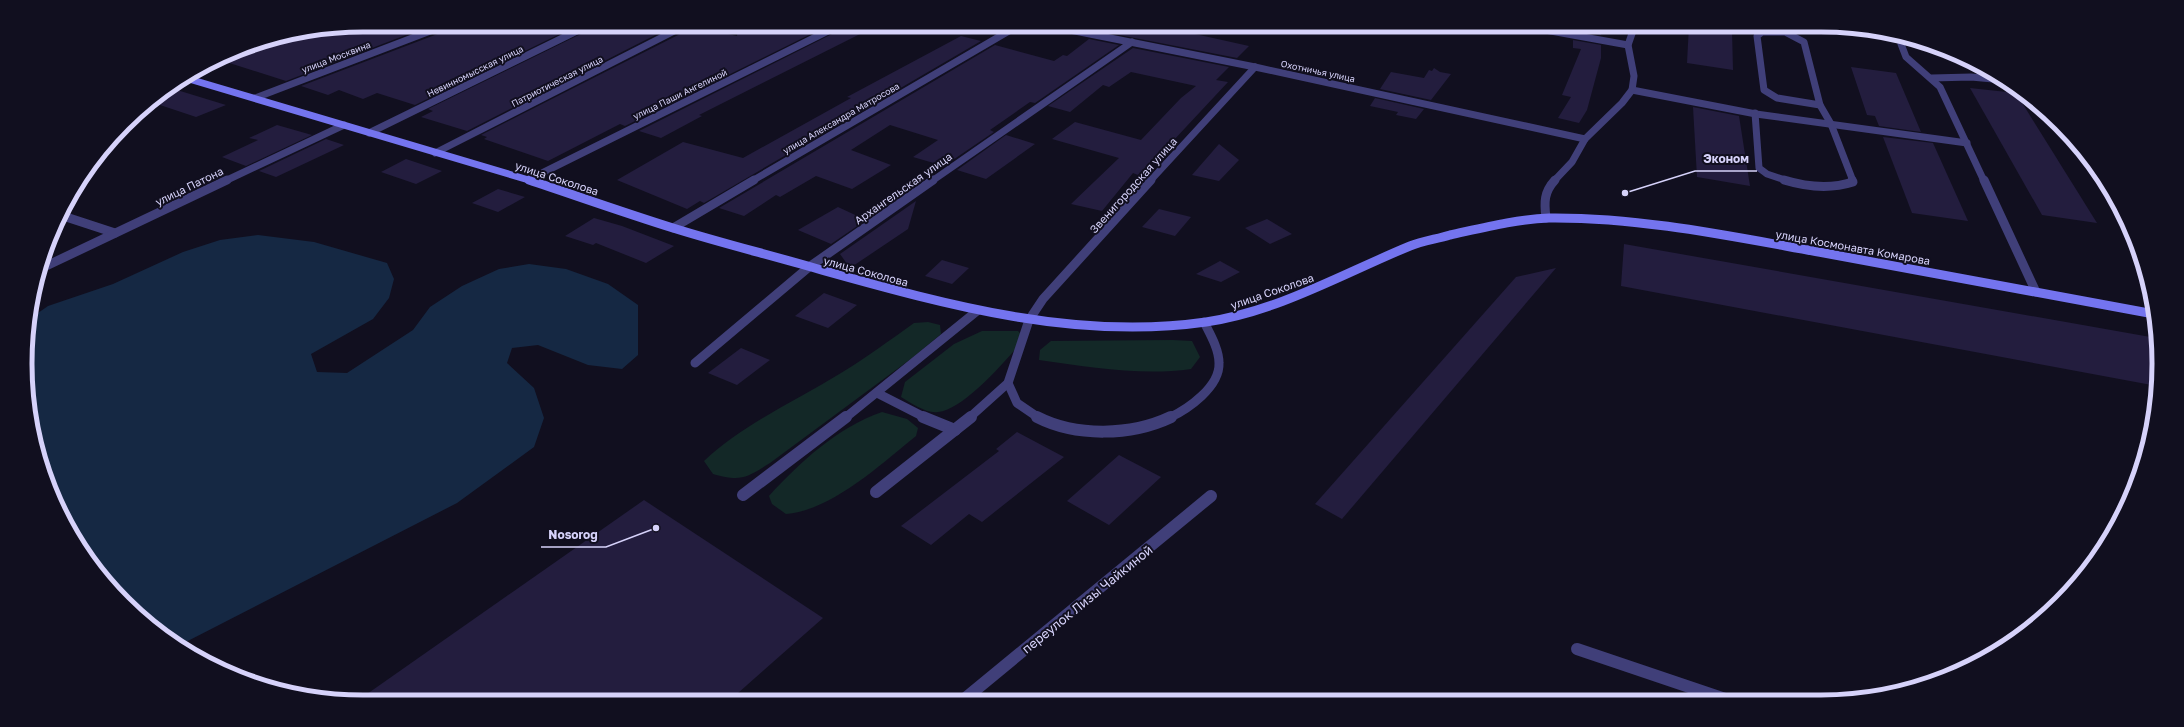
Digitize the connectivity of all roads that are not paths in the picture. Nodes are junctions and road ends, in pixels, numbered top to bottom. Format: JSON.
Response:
{"nodes":[{"id":1,"x":428,"y":32,"type":"edge"},
{"id":2,"x":575,"y":32,"type":"edge"},
{"id":3,"x":672,"y":32,"type":"edge"},
{"id":4,"x":826,"y":32,"type":"edge"},
{"id":5,"x":1007,"y":32,"type":"edge"},
{"id":6,"x":1081,"y":32,"type":"edge"},
{"id":7,"x":1556,"y":32,"type":"edge"},
{"id":8,"x":1633,"y":32,"type":"edge"},
{"id":9,"x":1132,"y":42,"type":"junction"},
{"id":10,"x":1901,"y":42,"type":"edge"},
{"id":11,"x":1628,"y":45,"type":"junction"},
{"id":12,"x":1255,"y":67,"type":"junction"},
{"id":13,"x":1932,"y":78,"type":"junction"},
{"id":14,"x":1990,"y":79,"type":"edge"},
{"id":15,"x":192,"y":80,"type":"edge"},
{"id":16,"x":1632,"y":90,"type":"junction"},
{"id":17,"x":255,"y":98,"type":"junction"},
{"id":18,"x":1820,"y":105,"type":"junction"},
{"id":19,"x":1755,"y":113,"type":"junction"},
{"id":20,"x":1831,"y":124,"type":"junction"},
{"id":21,"x":344,"y":125,"type":"junction"},
{"id":22,"x":369,"y":133,"type":"junction"},
{"id":23,"x":1586,"y":139,"type":"junction"},
{"id":24,"x":1967,"y":143,"type":"junction"},
{"id":25,"x":435,"y":153,"type":"junction"},
{"id":26,"x":528,"y":180,"type":"junction"},
{"id":27,"x":66,"y":217,"type":"edge"},
{"id":28,"x":1546,"y":218,"type":"junction"},
{"id":29,"x":673,"y":228,"type":"junction"},
{"id":30,"x":115,"y":233,"type":"junction"},
{"id":31,"x":47,"y":265,"type":"edge"},
{"id":32,"x":809,"y":267,"type":"junction"},
{"id":33,"x":2036,"y":292,"type":"junction"},
{"id":34,"x":977,"y":311,"type":"junction"},
{"id":35,"x":2148,"y":313,"type":"edge"},
{"id":36,"x":1029,"y":320,"type":"junction"},
{"id":37,"x":1204,"y":322,"type":"junction"},
{"id":38,"x":694,"y":363,"type":"dead end"},
{"id":39,"x":1008,"y":383,"type":"junction"},
{"id":40,"x":877,"y":393,"type":"junction"},
{"id":41,"x":955,"y":430,"type":"junction"},
{"id":42,"x":876,"y":492,"type":"dead end"},
{"id":43,"x":743,"y":496,"type":"dead end"},
{"id":44,"x":1211,"y":496,"type":"dead end"},
{"id":45,"x":1577,"y":649,"type":"dead end"},
{"id":46,"x":969,"y":695,"type":"edge"},
{"id":47,"x":1713,"y":695,"type":"edge"}],
"edges":[{"from":1,"to":17,"type":"street","name":"улица Москвина"},
{"from":2,"to":22,"type":"street","name":"Невинномысская улица"},
{"from":3,"to":25,"type":"street","name":"Патриотическая улица"},
{"from":4,"to":26,"type":"street","name":"улица Паши Ангелиной"},
{"from":5,"to":29,"type":"street","name":"улица Александра Матросова"},
{"from":6,"to":9,"type":"street","name":"Охотничья улица"},
{"from":7,"to":11,"type":"street"},
{"from":8,"to":11,"type":"street"},
{"from":9,"to":12,"type":"street","name":"Охотничья улица"},
{"from":9,"to":32,"type":"street","name":"Архангельская улица"},
{"from":10,"to":13,"type":"street"},
{"from":11,"to":16,"type":"street"},
{"from":12,"to":23,"type":"street","name":"Охотничья улица"},
{"from":12,"to":36,"type":"street","name":"Звенигородская улица"},
{"from":13,"to":14,"type":"street"},
{"from":13,"to":24,"type":"street"},
{"from":15,"to":17,"type":"main road","name":"улица Соколова"},
{"from":16,"to":19,"type":"street"},
{"from":16,"to":23,"type":"street"},
{"from":17,"to":21,"type":"main road","name":"улица Соколова"},
{"from":18,"to":18,"type":"street"},
{"from":18,"to":20,"type":"street"},
{"from":19,"to":20,"type":"street"},
{"from":19,"to":20,"type":"street"},
{"from":20,"to":24,"type":"street"},
{"from":21,"to":22,"type":"main road","name":"улица Соколова"},
{"from":21,"to":30,"type":"street","name":"улица Патона"},
{"from":22,"to":25,"type":"main road","name":"улица Соколова"},
{"from":23,"to":28,"type":"street"},
{"from":24,"to":33,"type":"street"},
{"from":25,"to":26,"type":"main road","name":"улица Соколова"},
{"from":26,"to":29,"type":"main road","name":"улица Соколова"},
{"from":27,"to":30,"type":"street"},
{"from":28,"to":33,"type":"main road","name":"улица Космонавта Комарова"},
{"from":28,"to":37,"type":"main road","name":"улица Соколова"},
{"from":29,"to":32,"type":"main road","name":"улица Соколова"},
{"from":30,"to":31,"type":"street","name":"улица Патона"},
{"from":32,"to":34,"type":"main road","name":"улица Соколова"},
{"from":32,"to":38,"type":"street","name":"Архангельская улица"},
{"from":33,"to":35,"type":"main road","name":"улица Космонавта Комарова"},
{"from":34,"to":36,"type":"main road","name":"улица Соколова"},
{"from":34,"to":40,"type":"street"},
{"from":36,"to":37,"type":"main road","name":"улица Соколова"},
{"from":36,"to":39,"type":"street","name":"Звенигородская улица"},
{"from":37,"to":39,"type":"street"},
{"from":39,"to":41,"type":"street"},
{"from":40,"to":41,"type":"street"},
{"from":40,"to":43,"type":"street"},
{"from":41,"to":42,"type":"street"},
{"from":44,"to":46,"type":"street","name":"переулок Лизы Чайкиной"},
{"from":45,"to":47,"type":"street"}]}
